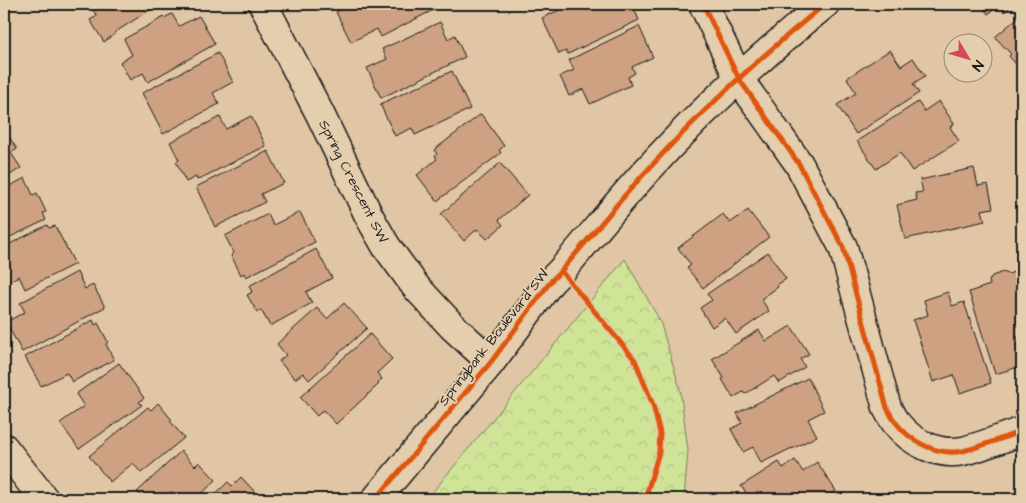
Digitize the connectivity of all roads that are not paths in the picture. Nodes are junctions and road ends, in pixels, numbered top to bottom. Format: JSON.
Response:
{"nodes":[{"id":1,"x":263,"y":4,"type":"edge"},
{"id":2,"x":703,"y":4,"type":"edge"},
{"id":3,"x":825,"y":4,"type":"edge"},
{"id":4,"x":739,"y":79,"type":"junction"},
{"id":5,"x":491,"y":362,"type":"junction"},
{"id":6,"x":1022,"y":431,"type":"edge"},
{"id":7,"x":4,"y":448,"type":"edge"},
{"id":8,"x":44,"y":499,"type":"edge"},
{"id":9,"x":376,"y":499,"type":"edge"}],
"edges":[{"from":1,"to":5,"type":"street","name":"Spring Crescent SW"},
{"from":2,"to":4,"type":"street"},
{"from":3,"to":4,"type":"street","name":"Springbank Boulevard SW"},
{"from":4,"to":5,"type":"street","name":"Springbank Boulevard SW"},
{"from":4,"to":6,"type":"street"},
{"from":5,"to":9,"type":"street","name":"Springbank Boulevard SW"},
{"from":7,"to":8,"type":"street"}]}
